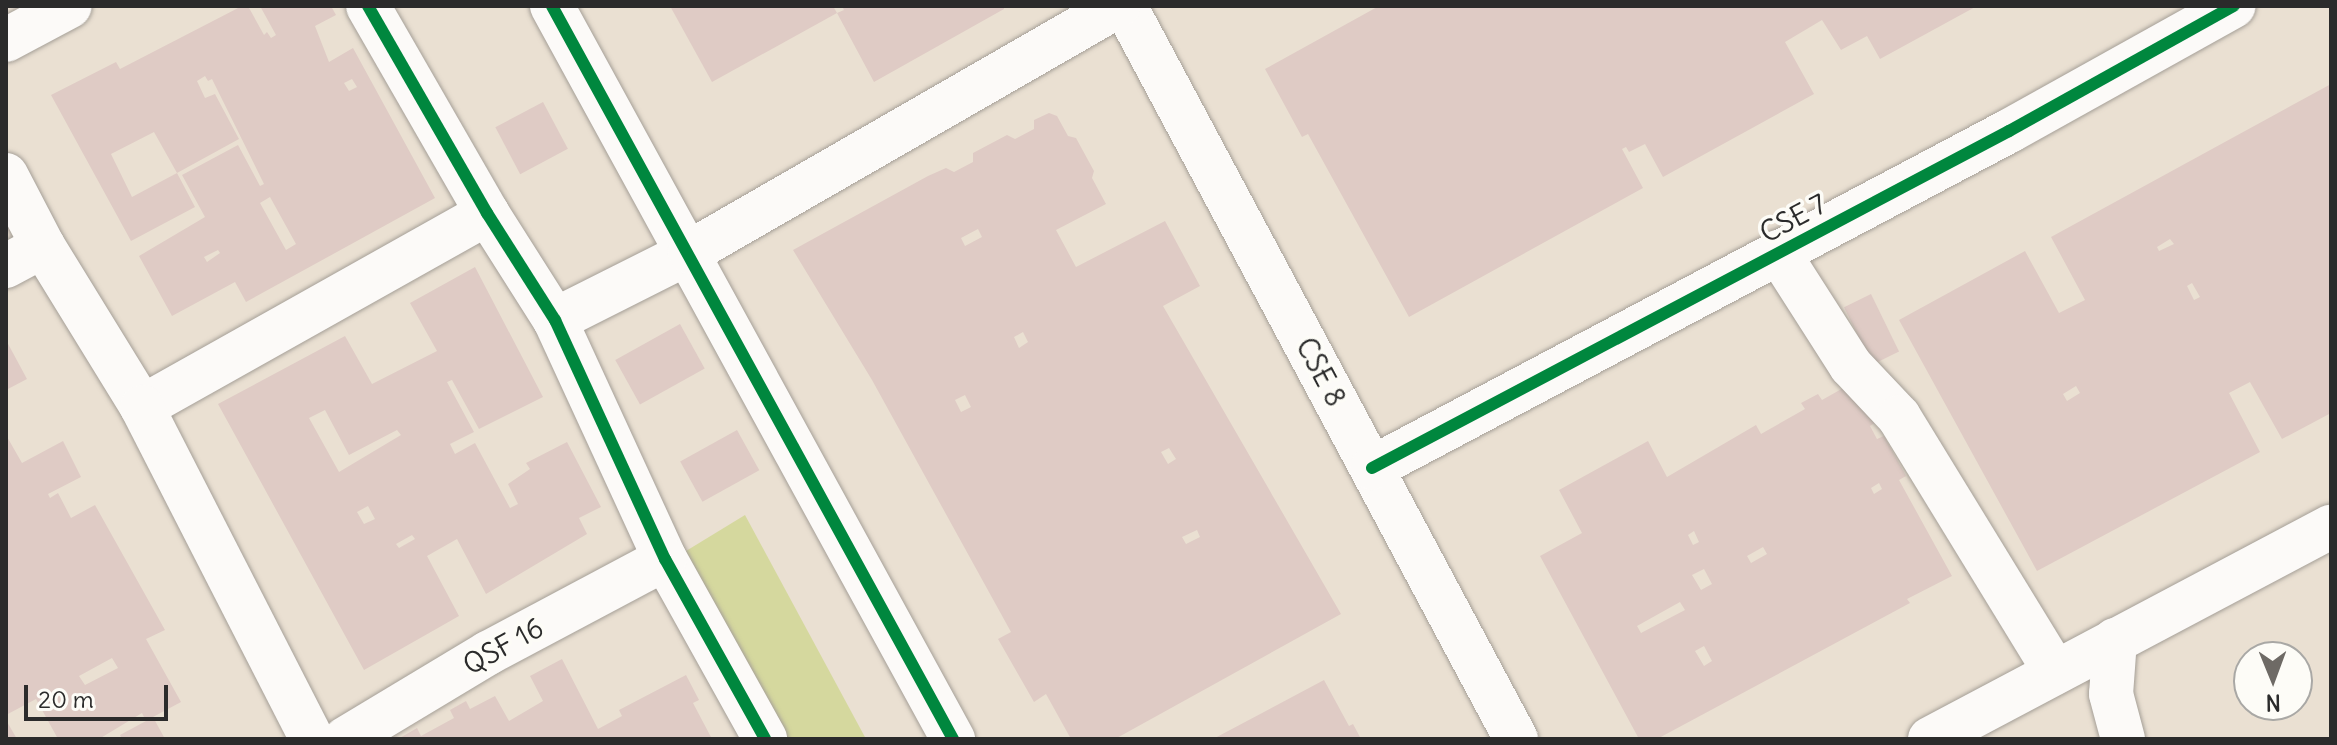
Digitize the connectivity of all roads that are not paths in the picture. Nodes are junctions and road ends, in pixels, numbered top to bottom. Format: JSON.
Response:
{"nodes":[{"id":1,"x":70,"y":6,"type":"edge"},
{"id":2,"x":368,"y":6,"type":"edge"},
{"id":3,"x":552,"y":6,"type":"edge"},
{"id":4,"x":1118,"y":6,"type":"edge"},
{"id":5,"x":1125,"y":6,"type":"edge"},
{"id":6,"x":2234,"y":6,"type":"edge"},
{"id":7,"x":6,"y":40,"type":"edge"},
{"id":8,"x":6,"y":175,"type":"edge"},
{"id":9,"x":487,"y":213,"type":"junction"},
{"id":10,"x":690,"y":252,"type":"junction"},
{"id":11,"x":1778,"y":252,"type":"junction"},
{"id":12,"x":25,"y":256,"type":"edge"},
{"id":13,"x":555,"y":320,"type":"junction"},
{"id":14,"x":142,"y":407,"type":"junction"},
{"id":15,"x":1372,"y":468,"type":"junction"},
{"id":16,"x":2331,"y":527,"type":"edge"},
{"id":17,"x":665,"y":559,"type":"junction"},
{"id":18,"x":2115,"y":640,"type":"junction"},
{"id":19,"x":2055,"y":672,"type":"junction"},
{"id":20,"x":1965,"y":732,"type":"edge"},
{"id":21,"x":312,"y":739,"type":"edge"},
{"id":22,"x":345,"y":739,"type":"edge"},
{"id":23,"x":765,"y":739,"type":"edge"},
{"id":24,"x":953,"y":739,"type":"edge"},
{"id":25,"x":1516,"y":739,"type":"edge"},
{"id":26,"x":2123,"y":739,"type":"edge"}],
"edges":[{"from":1,"to":7,"type":"street"},
{"from":2,"to":9,"type":"street"},
{"from":3,"to":10,"type":"street"},
{"from":4,"to":10,"type":"street"},
{"from":5,"to":15,"type":"street","name":"CSE 8"},
{"from":6,"to":11,"type":"street","name":"CSE 7"},
{"from":8,"to":12,"type":"street"},
{"from":9,"to":13,"type":"street"},
{"from":9,"to":14,"type":"street"},
{"from":10,"to":13,"type":"street"},
{"from":10,"to":24,"type":"street"},
{"from":11,"to":15,"type":"street","name":"CSE 7"},
{"from":11,"to":19,"type":"street"},
{"from":12,"to":14,"type":"street"},
{"from":13,"to":17,"type":"street"},
{"from":14,"to":21,"type":"street"},
{"from":15,"to":25,"type":"street","name":"CSE 8"},
{"from":16,"to":18,"type":"street"},
{"from":17,"to":22,"type":"street","name":"QSF 16"},
{"from":17,"to":23,"type":"street"},
{"from":18,"to":19,"type":"street"},
{"from":18,"to":26,"type":"street"},
{"from":19,"to":20,"type":"street"}]}
